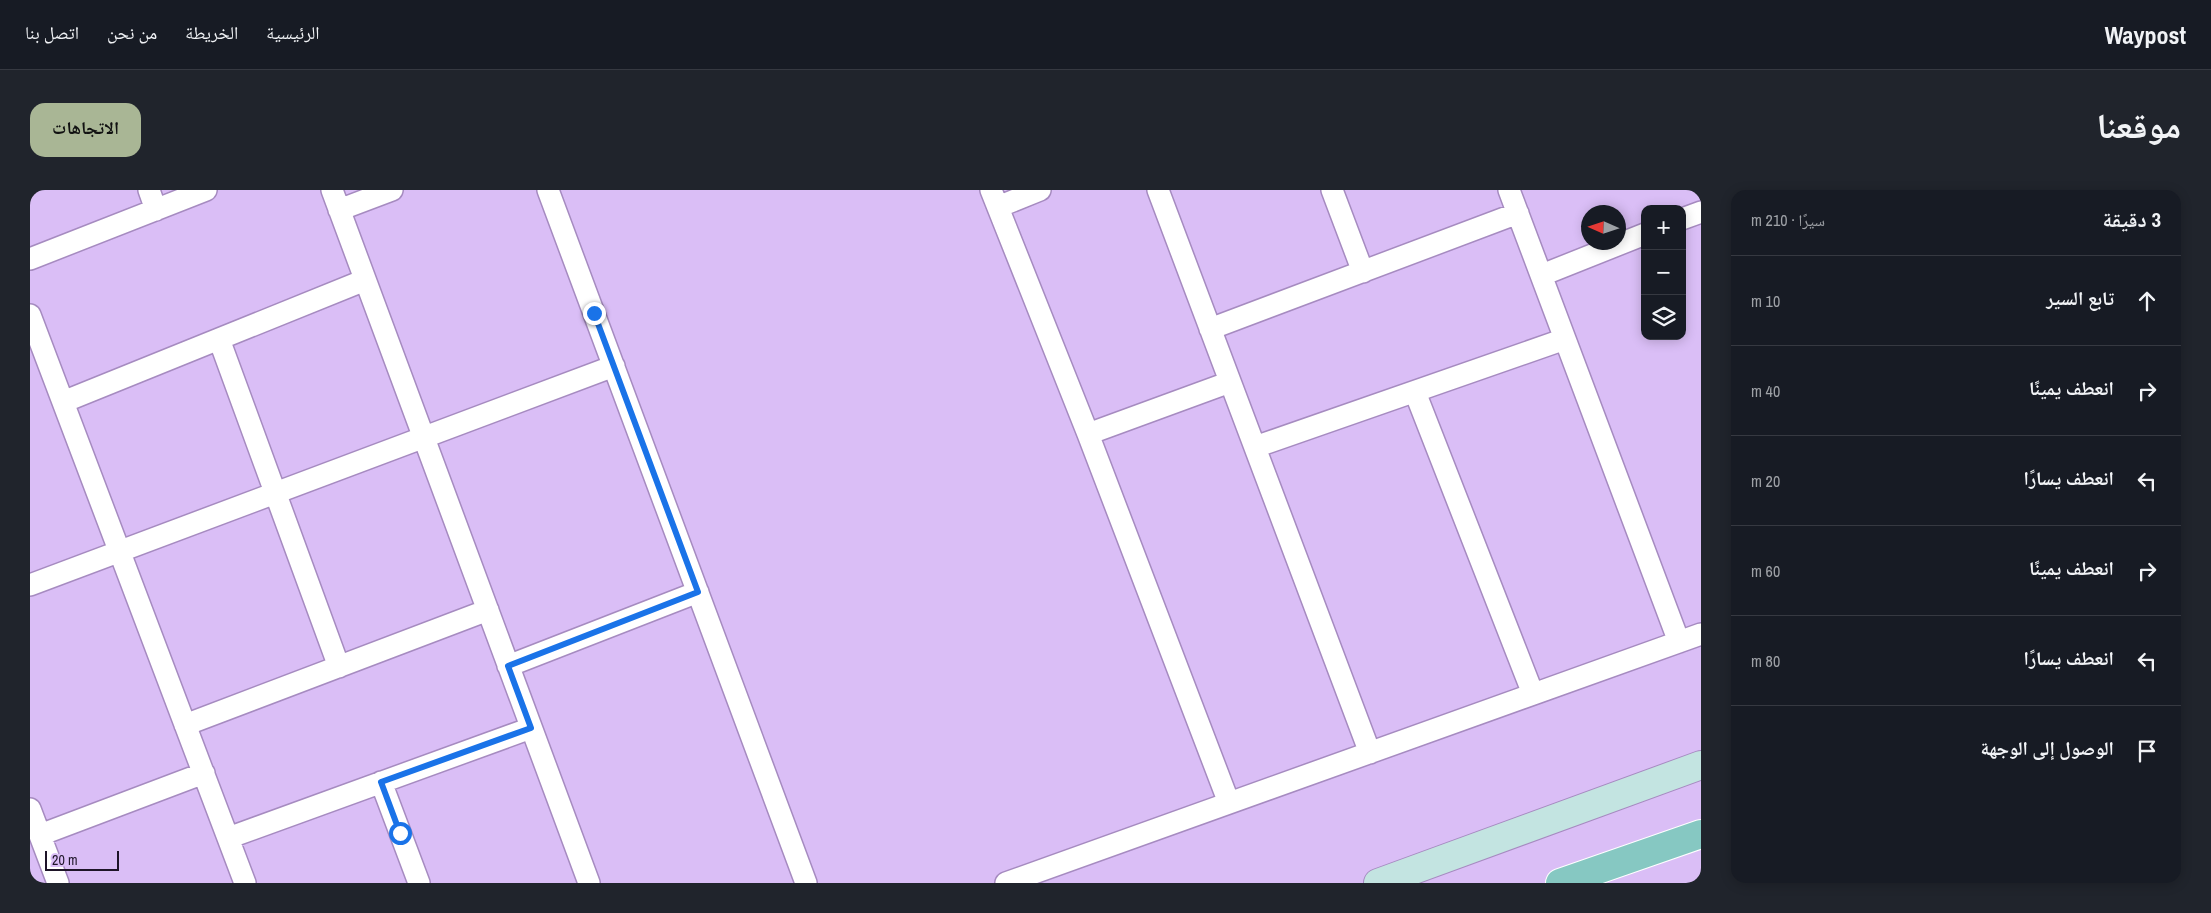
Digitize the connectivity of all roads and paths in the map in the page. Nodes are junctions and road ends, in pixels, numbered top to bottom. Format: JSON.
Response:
{"nodes":[{"id":1,"x":206,"y":190,"type":"edge"},
{"id":2,"x":332,"y":190,"type":"edge"},
{"id":3,"x":392,"y":190,"type":"edge"},
{"id":4,"x":548,"y":190,"type":"edge"},
{"id":5,"x":1040,"y":190,"type":"edge"},
{"id":6,"x":1158,"y":190,"type":"edge"},
{"id":7,"x":1332,"y":190,"type":"edge"},
{"id":8,"x":1509,"y":190,"type":"edge"},
{"id":9,"x":994,"y":198,"type":"edge"},
{"id":10,"x":152,"y":200,"type":"edge"},
{"id":11,"x":339,"y":210,"type":"junction"},
{"id":12,"x":1701,"y":212,"type":"edge"},
{"id":13,"x":1518,"y":214,"type":"junction"},
{"id":14,"x":1686,"y":218,"type":"edge"},
{"id":15,"x":1641,"y":236,"type":"edge"},
{"id":16,"x":30,"y":259,"type":"edge"},
{"id":17,"x":1363,"y":272,"type":"junction"},
{"id":18,"x":1542,"y":275,"type":"junction"},
{"id":19,"x":365,"y":280,"type":"junction"},
{"id":20,"x":32,"y":325,"type":"edge"},
{"id":21,"x":1210,"y":329,"type":"junction"},
{"id":22,"x":219,"y":339,"type":"junction"},
{"id":23,"x":1565,"y":339,"type":"junction"},
{"id":24,"x":614,"y":366,"type":"junction"},
{"id":25,"x":1230,"y":382,"type":"junction"},
{"id":26,"x":1415,"y":392,"type":"junction"},
{"id":27,"x":63,"y":402,"type":"junction"},
{"id":28,"x":1088,"y":434,"type":"junction"},
{"id":29,"x":423,"y":437,"type":"junction"},
{"id":30,"x":1255,"y":447,"type":"junction"},
{"id":31,"x":276,"y":493,"type":"junction"},
{"id":32,"x":119,"y":552,"type":"junction"},
{"id":33,"x":30,"y":585,"type":"edge"},
{"id":34,"x":698,"y":592,"type":"junction"},
{"id":35,"x":488,"y":610,"type":"junction"},
{"id":36,"x":1701,"y":634,"type":"edge"},
{"id":37,"x":1679,"y":642,"type":"junction"},
{"id":38,"x":508,"y":666,"type":"junction"},
{"id":39,"x":339,"y":667,"type":"junction"},
{"id":40,"x":1533,"y":694,"type":"junction"},
{"id":41,"x":185,"y":725,"type":"junction"},
{"id":42,"x":531,"y":728,"type":"junction"},
{"id":43,"x":1370,"y":753,"type":"junction"},
{"id":44,"x":1701,"y":765,"type":"edge"},
{"id":45,"x":204,"y":773,"type":"junction"},
{"id":46,"x":381,"y":782,"type":"junction"},
{"id":47,"x":1229,"y":803,"type":"junction"},
{"id":48,"x":30,"y":809,"type":"edge"},
{"id":49,"x":1701,"y":834,"type":"edge"},
{"id":50,"x":40,"y":836,"type":"junction"},
{"id":51,"x":228,"y":838,"type":"junction"},
{"id":52,"x":58,"y":883,"type":"edge"},
{"id":53,"x":245,"y":883,"type":"edge"},
{"id":54,"x":419,"y":883,"type":"edge"},
{"id":55,"x":589,"y":883,"type":"edge"},
{"id":56,"x":806,"y":883,"type":"edge"},
{"id":57,"x":1006,"y":883,"type":"edge"},
{"id":58,"x":1378,"y":883,"type":"edge"},
{"id":59,"x":1560,"y":883,"type":"edge"}],
"edges":[{"from":1,"to":10,"type":"street"},
{"from":2,"to":11,"type":"street"},
{"from":3,"to":11,"type":"street"},
{"from":4,"to":24,"type":"street"},
{"from":5,"to":9,"type":"street"},
{"from":6,"to":21,"type":"street"},
{"from":7,"to":17,"type":"street"},
{"from":8,"to":13,"type":"street"},
{"from":9,"to":28,"type":"street"},
{"from":10,"to":16,"type":"street"},
{"from":11,"to":19,"type":"street"},
{"from":12,"to":14,"type":"street"},
{"from":13,"to":17,"type":"street"},
{"from":13,"to":18,"type":"street"},
{"from":15,"to":18,"type":"street"},
{"from":17,"to":21,"type":"street"},
{"from":18,"to":23,"type":"street"},
{"from":19,"to":22,"type":"street"},
{"from":19,"to":29,"type":"street"},
{"from":20,"to":27,"type":"street"},
{"from":21,"to":25,"type":"street"},
{"from":22,"to":27,"type":"street"},
{"from":22,"to":31,"type":"street"},
{"from":23,"to":26,"type":"street"},
{"from":23,"to":37,"type":"street"},
{"from":24,"to":29,"type":"street"},
{"from":24,"to":34,"type":"street"},
{"from":25,"to":28,"type":"street"},
{"from":25,"to":30,"type":"street"},
{"from":26,"to":30,"type":"street"},
{"from":26,"to":40,"type":"street"},
{"from":27,"to":32,"type":"street"},
{"from":28,"to":47,"type":"street"},
{"from":29,"to":31,"type":"street"},
{"from":29,"to":35,"type":"street"},
{"from":30,"to":43,"type":"street"},
{"from":31,"to":32,"type":"street"},
{"from":31,"to":39,"type":"street"},
{"from":32,"to":33,"type":"street"},
{"from":32,"to":41,"type":"street"},
{"from":34,"to":38,"type":"street"},
{"from":34,"to":56,"type":"street"},
{"from":35,"to":38,"type":"street"},
{"from":35,"to":39,"type":"street"},
{"from":36,"to":37,"type":"street"},
{"from":37,"to":40,"type":"street"},
{"from":38,"to":42,"type":"street"},
{"from":39,"to":41,"type":"street"},
{"from":40,"to":43,"type":"street"},
{"from":41,"to":45,"type":"street"},
{"from":42,"to":46,"type":"street"},
{"from":42,"to":55,"type":"street"},
{"from":43,"to":47,"type":"street"},
{"from":44,"to":58,"type":"main road"},
{"from":45,"to":50,"type":"street"},
{"from":45,"to":51,"type":"street"},
{"from":46,"to":51,"type":"street"},
{"from":46,"to":54,"type":"street"},
{"from":47,"to":57,"type":"street"},
{"from":48,"to":50,"type":"street"},
{"from":49,"to":59,"type":"main road"},
{"from":50,"to":52,"type":"street"},
{"from":51,"to":53,"type":"street"}]}
